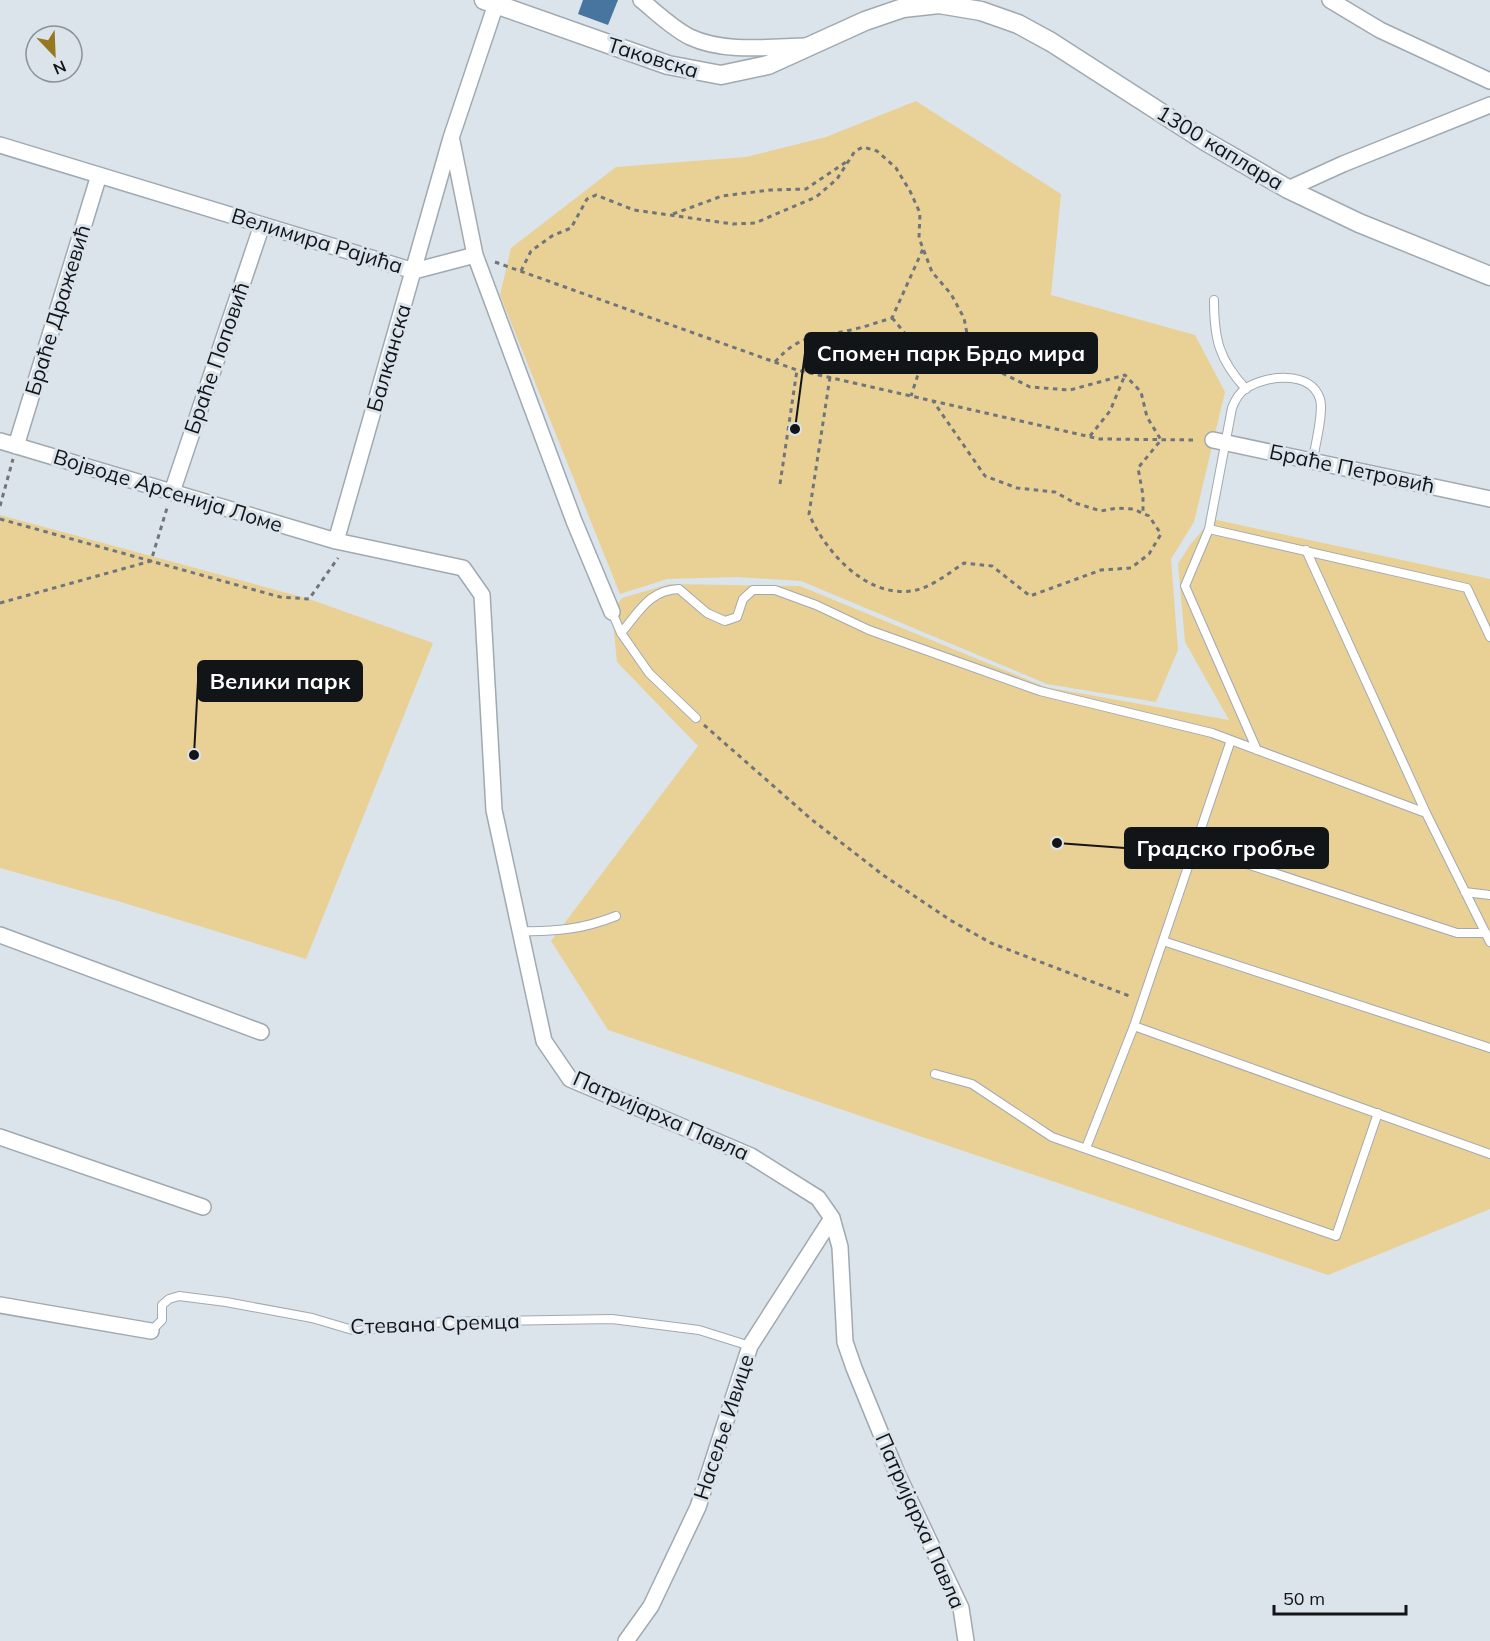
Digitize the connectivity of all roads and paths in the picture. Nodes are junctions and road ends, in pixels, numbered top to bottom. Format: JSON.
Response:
{"nodes":[{"id":1,"x":641,"y":0,"type":"edge"},
{"id":2,"x":1330,"y":0,"type":"edge"},
{"id":3,"x":490,"y":2,"type":"edge"},
{"id":4,"x":957,"y":3,"type":"edge"},
{"id":5,"x":809,"y":46,"type":"junction"},
{"id":6,"x":1490,"y":81,"type":"edge"},
{"id":7,"x":1490,"y":105,"type":"edge"},
{"id":8,"x":451,"y":138,"type":"junction"},
{"id":9,"x":0,"y":145,"type":"edge"},
{"id":10,"x":850,"y":159,"type":"junction"},
{"id":11,"x":99,"y":175,"type":"junction"},
{"id":12,"x":1288,"y":189,"type":"junction"},
{"id":13,"x":670,"y":215,"type":"junction"},
{"id":14,"x":262,"y":225,"type":"junction"},
{"id":15,"x":923,"y":249,"type":"junction"},
{"id":16,"x":475,"y":255,"type":"junction"},
{"id":17,"x":414,"y":271,"type":"junction"},
{"id":18,"x":521,"y":271,"type":"junction"},
{"id":19,"x":1490,"y":276,"type":"edge"},
{"id":20,"x":1214,"y":300,"type":"dead end"},
{"id":21,"x":892,"y":318,"type":"junction"},
{"id":22,"x":775,"y":362,"type":"junction"},
{"id":23,"x":797,"y":370,"type":"junction"},
{"id":24,"x":1125,"y":375,"type":"junction"},
{"id":25,"x":830,"y":377,"type":"junction"},
{"id":26,"x":1246,"y":388,"type":"junction"},
{"id":27,"x":911,"y":396,"type":"junction"},
{"id":28,"x":933,"y":401,"type":"junction"},
{"id":29,"x":1090,"y":436,"type":"junction"},
{"id":30,"x":1161,"y":440,"type":"junction"},
{"id":31,"x":0,"y":441,"type":"edge"},
{"id":32,"x":1219,"y":441,"type":"junction"},
{"id":33,"x":16,"y":446,"type":"junction"},
{"id":34,"x":1313,"y":460,"type":"junction"},
{"id":35,"x":780,"y":484,"type":"dead end"},
{"id":36,"x":172,"y":492,"type":"junction"},
{"id":37,"x":1490,"y":499,"type":"edge"},
{"id":38,"x":0,"y":506,"type":"edge"},
{"id":39,"x":1143,"y":513,"type":"junction"},
{"id":40,"x":0,"y":519,"type":"edge"},
{"id":41,"x":1209,"y":529,"type":"junction"},
{"id":42,"x":342,"y":542,"type":"junction"},
{"id":43,"x":1306,"y":550,"type":"junction"},
{"id":44,"x":151,"y":561,"type":"junction"},
{"id":45,"x":0,"y":603,"type":"edge"},
{"id":46,"x":612,"y":612,"type":"joint"},
{"id":47,"x":621,"y":633,"type":"junction"},
{"id":48,"x":1490,"y":637,"type":"edge"},
{"id":49,"x":696,"y":718,"type":"joint"},
{"id":50,"x":1231,"y":740,"type":"junction"},
{"id":51,"x":1257,"y":750,"type":"junction"},
{"id":52,"x":1426,"y":813,"type":"junction"},
{"id":53,"x":1195,"y":847,"type":"junction"},
{"id":54,"x":1465,"y":892,"type":"junction"},
{"id":55,"x":1490,"y":896,"type":"edge"},
{"id":56,"x":616,"y":916,"type":"dead end"},
{"id":57,"x":519,"y":931,"type":"junction"},
{"id":58,"x":1486,"y":933,"type":"junction"},
{"id":59,"x":0,"y":935,"type":"edge"},
{"id":60,"x":1163,"y":941,"type":"junction"},
{"id":61,"x":1490,"y":942,"type":"edge"},
{"id":62,"x":1142,"y":1000,"type":"junction"},
{"id":63,"x":1134,"y":1026,"type":"junction"},
{"id":64,"x":261,"y":1032,"type":"dead end"},
{"id":65,"x":1490,"y":1048,"type":"edge"},
{"id":66,"x":935,"y":1074,"type":"dead end"},
{"id":67,"x":1378,"y":1113,"type":"junction"},
{"id":68,"x":0,"y":1137,"type":"edge"},
{"id":69,"x":1086,"y":1148,"type":"junction"},
{"id":70,"x":1490,"y":1154,"type":"edge"},
{"id":71,"x":203,"y":1207,"type":"dead end"},
{"id":72,"x":832,"y":1218,"type":"junction"},
{"id":73,"x":0,"y":1305,"type":"edge"},
{"id":74,"x":151,"y":1331,"type":"joint"},
{"id":75,"x":750,"y":1346,"type":"junction"},
{"id":76,"x":626,"y":1641,"type":"edge"},
{"id":77,"x":966,"y":1641,"type":"edge"}],
"edges":[{"from":1,"to":5,"type":"street"},
{"from":2,"to":6,"type":"street"},
{"from":3,"to":5,"type":"street","name":"Таковска"},
{"from":3,"to":8,"type":"street","name":"Балканска"},
{"from":4,"to":5,"type":"street","name":"Таковска"},
{"from":4,"to":12,"type":"street","name":"1300 каплара"},
{"from":7,"to":12,"type":"street"},
{"from":8,"to":16,"type":"street"},
{"from":8,"to":17,"type":"street","name":"Балканска"},
{"from":9,"to":11,"type":"street","name":"Велимира Рајића"},
{"from":10,"to":13,"type":"path"},
{"from":10,"to":13,"type":"path"},
{"from":10,"to":15,"type":"path"},
{"from":11,"to":14,"type":"street","name":"Велимира Рајића"},
{"from":11,"to":33,"type":"street","name":"Браће Дражевић"},
{"from":12,"to":19,"type":"street","name":"1300 каплара"},
{"from":13,"to":18,"type":"path"},
{"from":14,"to":17,"type":"street","name":"Велимира Рајића"},
{"from":14,"to":36,"type":"street","name":"Браће Поповић"},
{"from":15,"to":21,"type":"path"},
{"from":15,"to":24,"type":"path"},
{"from":16,"to":17,"type":"street","name":"Велимира Рајића"},
{"from":16,"to":18,"type":"path"},
{"from":16,"to":46,"type":"street"},
{"from":17,"to":42,"type":"street","name":"Балканска"},
{"from":18,"to":22,"type":"path"},
{"from":20,"to":26,"type":"lane"},
{"from":21,"to":22,"type":"path"},
{"from":21,"to":27,"type":"path"},
{"from":22,"to":23,"type":"path"},
{"from":23,"to":25,"type":"path"},
{"from":23,"to":35,"type":"path"},
{"from":24,"to":29,"type":"path"},
{"from":24,"to":30,"type":"path"},
{"from":25,"to":27,"type":"path"},
{"from":25,"to":39,"type":"path"},
{"from":26,"to":32,"type":"lane"},
{"from":26,"to":34,"type":"lane"},
{"from":27,"to":28,"type":"path"},
{"from":28,"to":29,"type":"path"},
{"from":28,"to":39,"type":"path"},
{"from":29,"to":30,"type":"path"},
{"from":30,"to":32,"type":"path"},
{"from":30,"to":39,"type":"path"},
{"from":31,"to":33,"type":"street","name":"Војводе Арсенија Ломе"},
{"from":32,"to":34,"type":"street","name":"Браће Петровић"},
{"from":32,"to":41,"type":"lane"},
{"from":33,"to":36,"type":"street","name":"Војводе Арсенија Ломе"},
{"from":33,"to":38,"type":"path"},
{"from":34,"to":37,"type":"street","name":"Браће Петровић"},
{"from":36,"to":42,"type":"street","name":"Војводе Арсенија Ломе"},
{"from":36,"to":44,"type":"path"},
{"from":40,"to":44,"type":"path"},
{"from":41,"to":43,"type":"lane"},
{"from":41,"to":51,"type":"lane"},
{"from":42,"to":44,"type":"path"},
{"from":42,"to":57,"type":"street","name":"Патријарха Павла"},
{"from":43,"to":48,"type":"lane"},
{"from":43,"to":52,"type":"lane"},
{"from":44,"to":45,"type":"path"},
{"from":46,"to":47,"type":"lane"},
{"from":47,"to":49,"type":"lane"},
{"from":47,"to":50,"type":"lane"},
{"from":49,"to":62,"type":"path"},
{"from":50,"to":51,"type":"lane"},
{"from":50,"to":53,"type":"lane"},
{"from":51,"to":52,"type":"lane"},
{"from":52,"to":54,"type":"lane"},
{"from":53,"to":58,"type":"lane"},
{"from":53,"to":60,"type":"lane"},
{"from":54,"to":55,"type":"lane"},
{"from":54,"to":58,"type":"lane"},
{"from":56,"to":57,"type":"lane"},
{"from":57,"to":72,"type":"street","name":"Патријарха Павла"},
{"from":58,"to":61,"type":"lane"},
{"from":59,"to":64,"type":"street"},
{"from":60,"to":62,"type":"lane"},
{"from":60,"to":65,"type":"lane"},
{"from":62,"to":63,"type":"lane"},
{"from":63,"to":67,"type":"lane"},
{"from":63,"to":69,"type":"lane"},
{"from":66,"to":69,"type":"lane"},
{"from":67,"to":69,"type":"lane"},
{"from":67,"to":70,"type":"lane"},
{"from":68,"to":71,"type":"street"},
{"from":72,"to":75,"type":"street","name":"Насеље Ивице"},
{"from":72,"to":77,"type":"street","name":"Патријарха Павла"},
{"from":73,"to":74,"type":"street","name":"Стевана Сремца"},
{"from":74,"to":75,"type":"lane","name":"Стевана Сремца"},
{"from":75,"to":76,"type":"street","name":"Насеље Ивице"}]}
